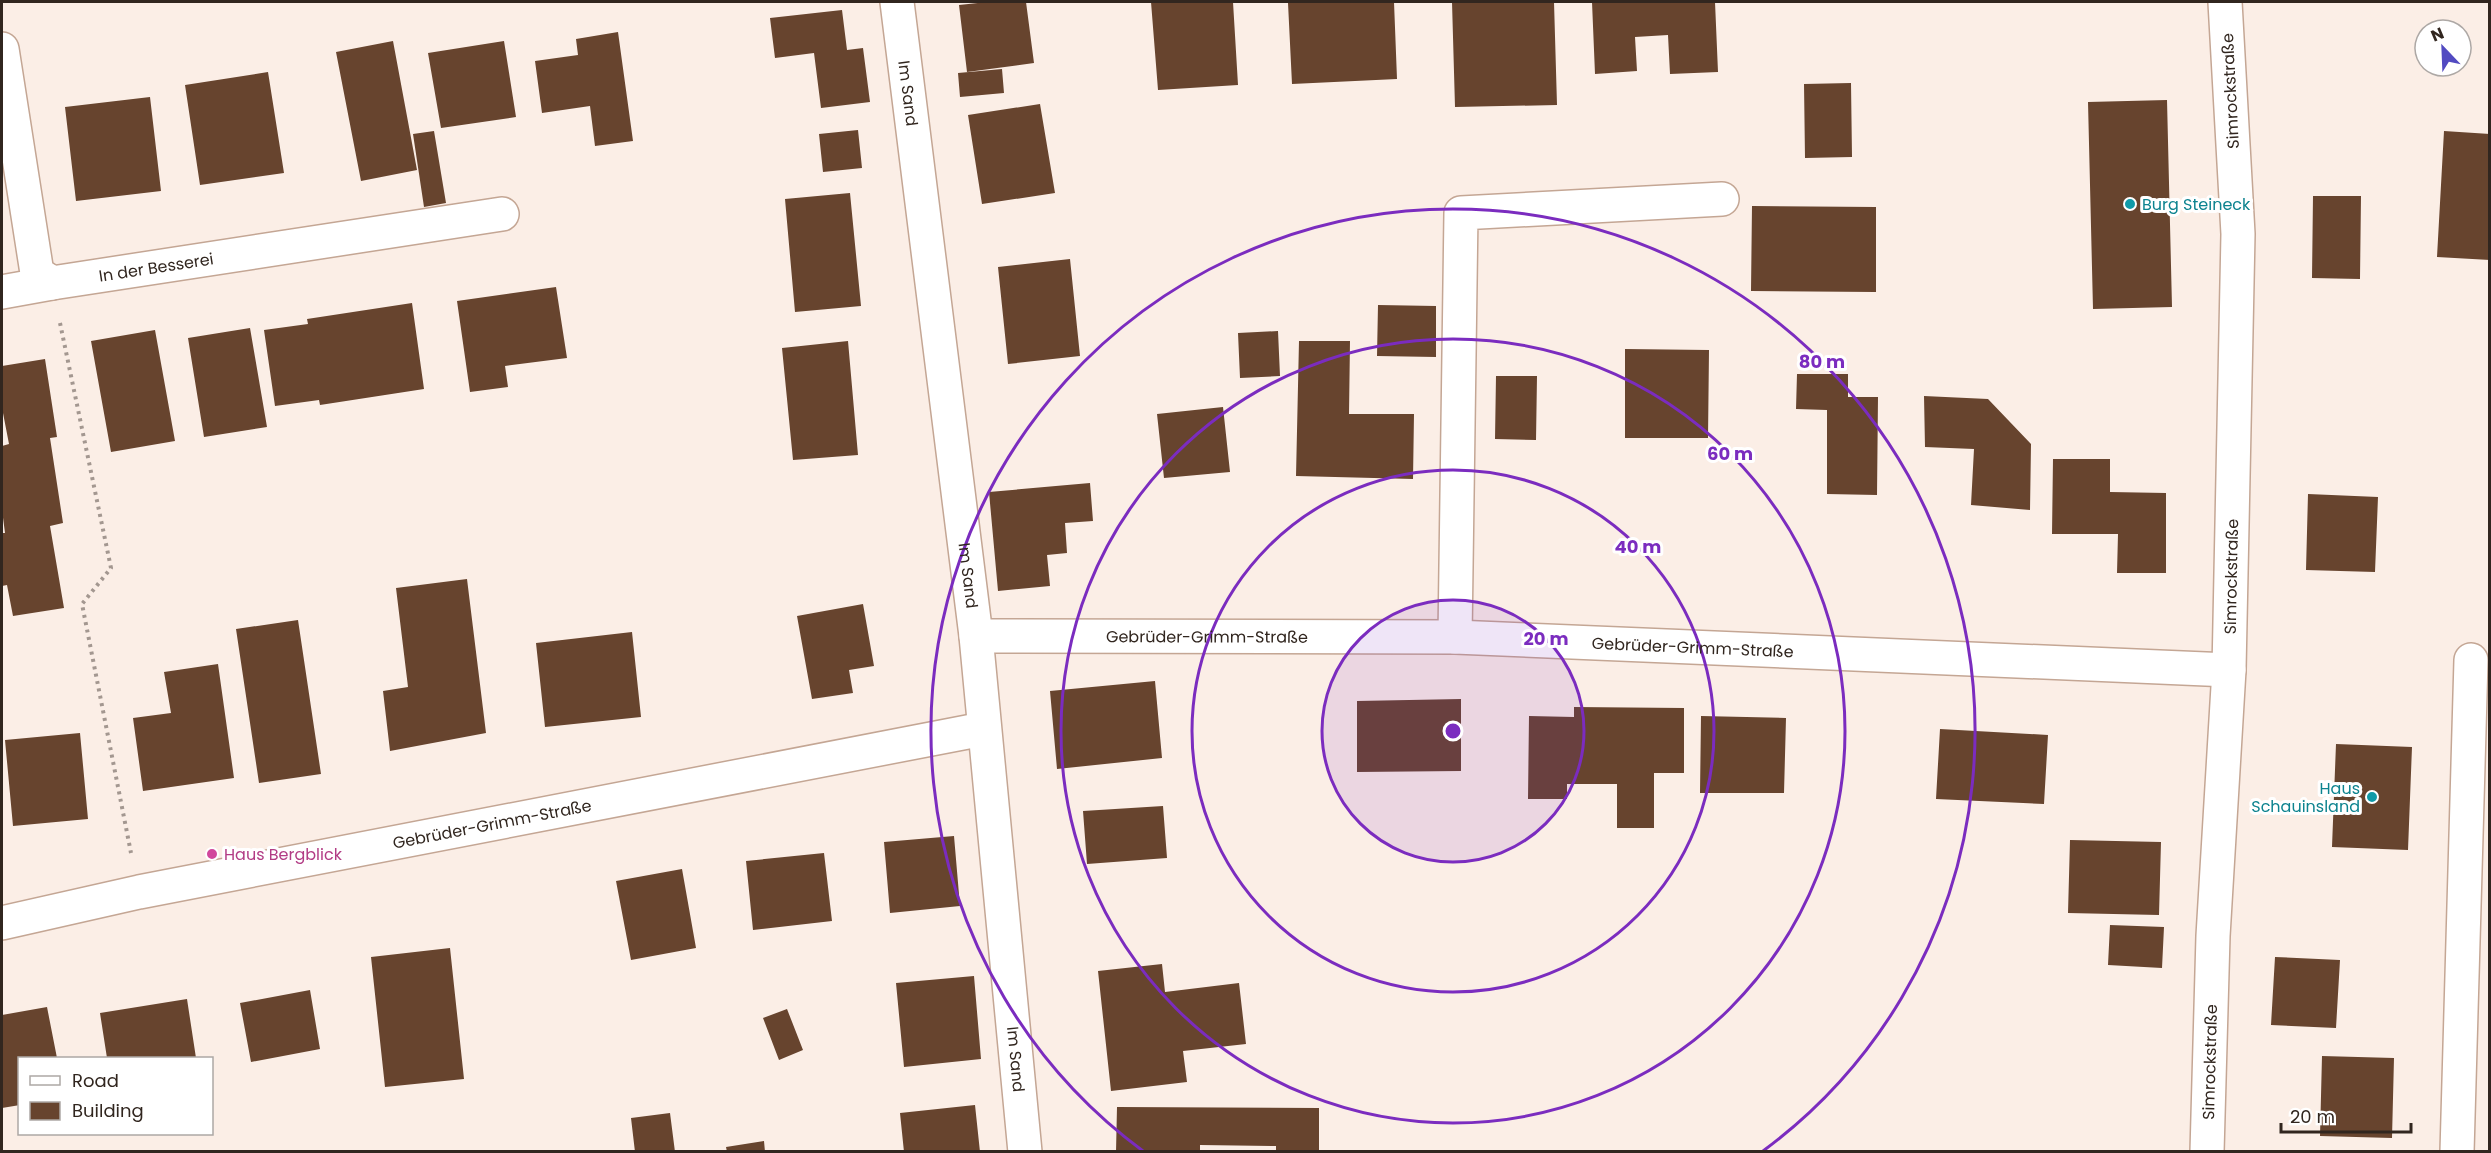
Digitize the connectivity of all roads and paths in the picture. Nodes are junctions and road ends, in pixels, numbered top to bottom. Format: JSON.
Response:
{"nodes":[{"id":1,"x":897,"y":2,"type":"edge"},
{"id":2,"x":2225,"y":2,"type":"edge"},
{"id":3,"x":2,"y":49,"type":"edge"},
{"id":4,"x":1722,"y":199,"type":"dead end"},
{"id":5,"x":502,"y":214,"type":"dead end"},
{"id":6,"x":52,"y":283,"type":"junction"},
{"id":7,"x":2,"y":292,"type":"edge"},
{"id":8,"x":976,"y":636,"type":"junction"},
{"id":9,"x":1455,"y":637,"type":"junction"},
{"id":10,"x":2471,"y":660,"type":"dead end"},
{"id":11,"x":2229,"y":670,"type":"junction"},
{"id":12,"x":983,"y":729,"type":"junction"},
{"id":13,"x":139,"y":892,"type":"junction"},
{"id":14,"x":2,"y":923,"type":"edge"},
{"id":15,"x":1025,"y":1152,"type":"edge"},
{"id":16,"x":2207,"y":1152,"type":"edge"},
{"id":17,"x":2457,"y":1152,"type":"edge"}],
"edges":[{"from":1,"to":8,"type":"street","name":"Im Sand"},
{"from":2,"to":11,"type":"street","name":"Simrockstraße"},
{"from":3,"to":6,"type":"street"},
{"from":4,"to":9,"type":"street"},
{"from":5,"to":6,"type":"street","name":"In der Besserei"},
{"from":6,"to":7,"type":"street","name":"In der Besserei"},
{"from":6,"to":13,"type":"path"},
{"from":8,"to":9,"type":"street","name":"Gebrüder-Grimm-Straße"},
{"from":8,"to":12,"type":"street","name":"Im Sand"},
{"from":9,"to":11,"type":"street","name":"Gebrüder-Grimm-Straße"},
{"from":10,"to":17,"type":"street"},
{"from":11,"to":16,"type":"street","name":"Simrockstraße"},
{"from":12,"to":13,"type":"street","name":"Gebrüder-Grimm-Straße"},
{"from":12,"to":15,"type":"street","name":"Im Sand"},
{"from":13,"to":14,"type":"street","name":"Gebrüder-Grimm-Straße"}]}
